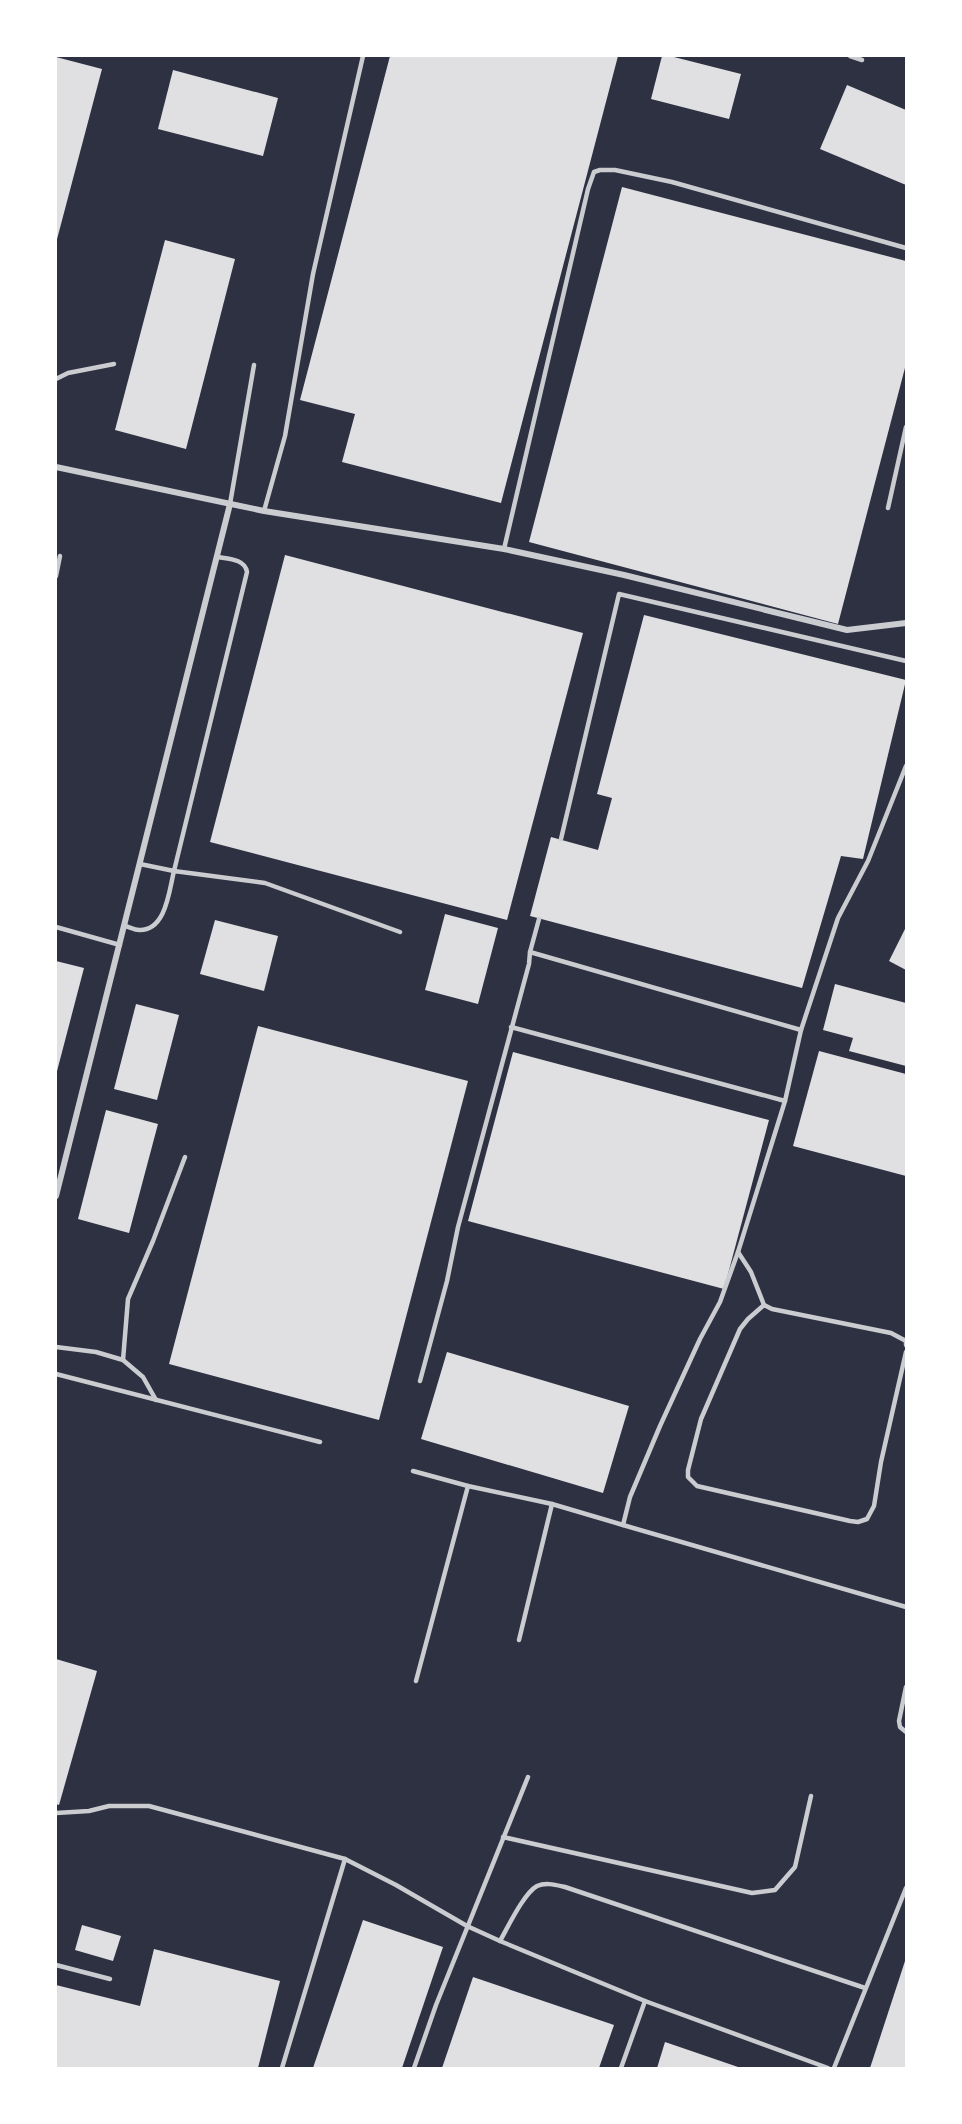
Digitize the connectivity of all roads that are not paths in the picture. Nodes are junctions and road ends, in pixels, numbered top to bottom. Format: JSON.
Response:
{"nodes":[{"id":1,"x":363,"y":56,"type":"edge"},
{"id":2,"x":850,"y":56,"type":"edge"},
{"id":3,"x":862,"y":60,"type":"dead end"},
{"id":4,"x":906,"y":248,"type":"edge"},
{"id":5,"x":114,"y":364,"type":"dead end"},
{"id":6,"x":254,"y":365,"type":"dead end"},
{"id":7,"x":56,"y":379,"type":"edge"},
{"id":8,"x":906,"y":426,"type":"edge"},
{"id":9,"x":56,"y":467,"type":"edge"},
{"id":10,"x":230,"y":504,"type":"junction"},
{"id":11,"x":888,"y":508,"type":"dead end"},
{"id":12,"x":264,"y":511,"type":"junction"},
{"id":13,"x":504,"y":549,"type":"junction"},
{"id":14,"x":60,"y":556,"type":"dead end"},
{"id":15,"x":217,"y":557,"type":"junction"},
{"id":16,"x":56,"y":576,"type":"edge"},
{"id":17,"x":906,"y":623,"type":"edge"},
{"id":18,"x":906,"y":661,"type":"edge"},
{"id":19,"x":906,"y":766,"type":"edge"},
{"id":20,"x":561,"y":839,"type":"dead end"},
{"id":21,"x":140,"y":864,"type":"junction"},
{"id":22,"x":174,"y":872,"type":"junction"},
{"id":23,"x":539,"y":919,"type":"dead end"},
{"id":24,"x":124,"y":926,"type":"junction"},
{"id":25,"x":56,"y":927,"type":"edge"},
{"id":26,"x":400,"y":932,"type":"dead end"},
{"id":27,"x":120,"y":945,"type":"junction"},
{"id":28,"x":530,"y":952,"type":"junction"},
{"id":29,"x":511,"y":1027,"type":"junction"},
{"id":30,"x":801,"y":1030,"type":"junction"},
{"id":31,"x":785,"y":1101,"type":"junction"},
{"id":32,"x":184,"y":1157,"type":"dead end"},
{"id":33,"x":56,"y":1196,"type":"edge"},
{"id":34,"x":738,"y":1251,"type":"junction"},
{"id":35,"x":764,"y":1305,"type":"junction"},
{"id":36,"x":906,"y":1345,"type":"edge"},
{"id":37,"x":56,"y":1347,"type":"edge"},
{"id":38,"x":906,"y":1352,"type":"edge"},
{"id":39,"x":123,"y":1359,"type":"junction"},
{"id":40,"x":56,"y":1374,"type":"edge"},
{"id":41,"x":420,"y":1381,"type":"dead end"},
{"id":42,"x":156,"y":1400,"type":"junction"},
{"id":43,"x":320,"y":1443,"type":"dead end"},
{"id":44,"x":413,"y":1471,"type":"dead end"},
{"id":45,"x":468,"y":1486,"type":"junction"},
{"id":46,"x":552,"y":1504,"type":"junction"},
{"id":47,"x":623,"y":1525,"type":"junction"},
{"id":48,"x":906,"y":1607,"type":"edge"},
{"id":49,"x":519,"y":1640,"type":"dead end"},
{"id":50,"x":416,"y":1681,"type":"dead end"},
{"id":51,"x":906,"y":1687,"type":"edge"},
{"id":52,"x":906,"y":1732,"type":"edge"},
{"id":53,"x":528,"y":1777,"type":"dead end"},
{"id":54,"x":811,"y":1796,"type":"dead end"},
{"id":55,"x":56,"y":1813,"type":"edge"},
{"id":56,"x":503,"y":1837,"type":"junction"},
{"id":57,"x":345,"y":1859,"type":"junction"},
{"id":58,"x":906,"y":1888,"type":"edge"},
{"id":59,"x":467,"y":1926,"type":"junction"},
{"id":60,"x":500,"y":1941,"type":"junction"},
{"id":61,"x":56,"y":1965,"type":"edge"},
{"id":62,"x":110,"y":1979,"type":"dead end"},
{"id":63,"x":866,"y":1988,"type":"junction"},
{"id":64,"x":645,"y":2001,"type":"junction"},
{"id":65,"x":282,"y":2068,"type":"edge"},
{"id":66,"x":414,"y":2068,"type":"edge"},
{"id":67,"x":621,"y":2068,"type":"edge"},
{"id":68,"x":828,"y":2068,"type":"edge"},
{"id":69,"x":834,"y":2068,"type":"edge"}],
"edges":[{"from":1,"to":12,"type":"lane"},
{"from":2,"to":3,"type":"lane"},
{"from":4,"to":13,"type":"lane"},
{"from":5,"to":7,"type":"lane"},
{"from":6,"to":10,"type":"lane"},
{"from":8,"to":11,"type":"lane"},
{"from":9,"to":10,"type":"street"},
{"from":10,"to":12,"type":"street"},
{"from":10,"to":15,"type":"street"},
{"from":12,"to":13,"type":"street"},
{"from":13,"to":17,"type":"street"},
{"from":14,"to":16,"type":"lane"},
{"from":15,"to":21,"type":"street"},
{"from":15,"to":22,"type":"lane"},
{"from":18,"to":20,"type":"lane"},
{"from":19,"to":30,"type":"lane"},
{"from":21,"to":22,"type":"lane"},
{"from":21,"to":24,"type":"street"},
{"from":22,"to":24,"type":"lane"},
{"from":22,"to":26,"type":"lane"},
{"from":23,"to":28,"type":"lane"},
{"from":24,"to":27,"type":"street"},
{"from":25,"to":27,"type":"lane"},
{"from":27,"to":33,"type":"street"},
{"from":28,"to":29,"type":"lane"},
{"from":28,"to":30,"type":"lane"},
{"from":29,"to":31,"type":"lane"},
{"from":29,"to":41,"type":"lane"},
{"from":30,"to":31,"type":"lane"},
{"from":31,"to":34,"type":"lane"},
{"from":32,"to":39,"type":"lane"},
{"from":34,"to":35,"type":"lane"},
{"from":34,"to":47,"type":"lane"},
{"from":35,"to":36,"type":"lane"},
{"from":35,"to":38,"type":"lane"},
{"from":37,"to":39,"type":"lane"},
{"from":39,"to":42,"type":"lane"},
{"from":40,"to":42,"type":"lane"},
{"from":42,"to":43,"type":"lane"},
{"from":44,"to":45,"type":"lane"},
{"from":45,"to":46,"type":"lane"},
{"from":45,"to":50,"type":"lane"},
{"from":46,"to":47,"type":"lane"},
{"from":46,"to":49,"type":"lane"},
{"from":47,"to":48,"type":"lane"},
{"from":51,"to":52,"type":"lane"},
{"from":53,"to":56,"type":"lane"},
{"from":54,"to":56,"type":"lane"},
{"from":55,"to":57,"type":"lane"},
{"from":56,"to":59,"type":"lane"},
{"from":57,"to":59,"type":"lane"},
{"from":57,"to":65,"type":"lane"},
{"from":58,"to":63,"type":"lane"},
{"from":59,"to":60,"type":"lane"},
{"from":59,"to":66,"type":"lane"},
{"from":60,"to":63,"type":"lane"},
{"from":60,"to":64,"type":"lane"},
{"from":61,"to":62,"type":"lane"},
{"from":63,"to":69,"type":"lane"},
{"from":64,"to":67,"type":"lane"},
{"from":64,"to":68,"type":"lane"}]}
